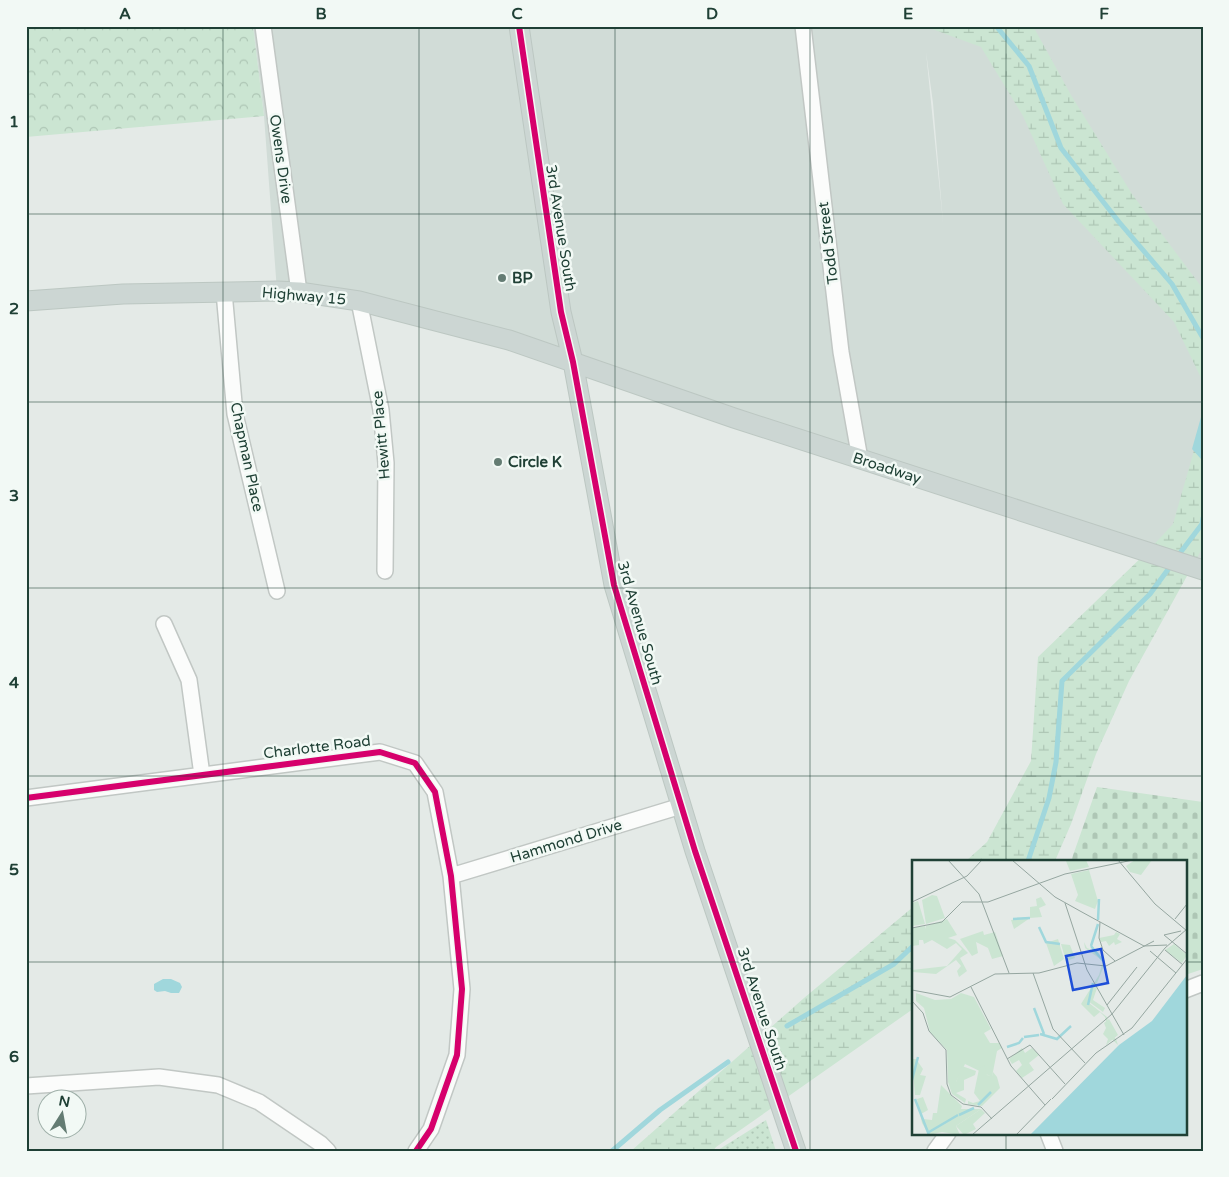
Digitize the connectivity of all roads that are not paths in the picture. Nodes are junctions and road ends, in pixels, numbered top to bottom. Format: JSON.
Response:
{"nodes":[{"id":1,"x":263,"y":26,"type":"edge"},
{"id":2,"x":519,"y":26,"type":"edge"},
{"id":3,"x":803,"y":26,"type":"edge"},
{"id":4,"x":224,"y":292,"type":"junction"},
{"id":5,"x":299,"y":292,"type":"junction"},
{"id":6,"x":26,"y":301,"type":"edge"},
{"id":7,"x":359,"y":301,"type":"junction"},
{"id":8,"x":573,"y":362,"type":"junction"},
{"id":9,"x":860,"y":459,"type":"junction"},
{"id":10,"x":1203,"y":570,"type":"edge"},
{"id":11,"x":385,"y":571,"type":"dead end"},
{"id":12,"x":277,"y":591,"type":"dead end"},
{"id":13,"x":164,"y":624,"type":"dead end"},
{"id":14,"x":202,"y":774,"type":"junction"},
{"id":15,"x":26,"y":798,"type":"edge"},
{"id":16,"x":681,"y":806,"type":"junction"},
{"id":17,"x":451,"y":876,"type":"junction"},
{"id":18,"x":1203,"y":983,"type":"edge"},
{"id":19,"x":1186,"y":990,"type":"edge"},
{"id":20,"x":26,"y":1086,"type":"edge"},
{"id":21,"x":947,"y":1134,"type":"edge"},
{"id":22,"x":1048,"y":1134,"type":"edge"},
{"id":23,"x":328,"y":1151,"type":"edge"},
{"id":24,"x":416,"y":1151,"type":"edge"},
{"id":25,"x":796,"y":1151,"type":"edge"},
{"id":26,"x":935,"y":1151,"type":"edge"},
{"id":27,"x":1055,"y":1151,"type":"edge"}],
"edges":[{"from":1,"to":5,"type":"street","name":"Owens Drive"},
{"from":2,"to":8,"type":"main road","name":"3rd Avenue South"},
{"from":3,"to":9,"type":"street","name":"Todd Street"},
{"from":4,"to":5,"type":"main road","name":"Highway 15"},
{"from":4,"to":6,"type":"main road","name":"Highway 15"},
{"from":4,"to":12,"type":"street","name":"Chapman Place"},
{"from":5,"to":7,"type":"main road","name":"Highway 15"},
{"from":7,"to":8,"type":"main road","name":"Highway 15"},
{"from":7,"to":11,"type":"street","name":"Hewitt Place"},
{"from":8,"to":9,"type":"main road","name":"Broadway"},
{"from":8,"to":16,"type":"main road","name":"3rd Avenue South"},
{"from":9,"to":10,"type":"main road","name":"Broadway"},
{"from":13,"to":14,"type":"street"},
{"from":14,"to":15,"type":"street","name":"Charlotte Road"},
{"from":14,"to":17,"type":"street","name":"Charlotte Road"},
{"from":16,"to":17,"type":"street","name":"Hammond Drive"},
{"from":16,"to":25,"type":"main road","name":"3rd Avenue South"},
{"from":17,"to":24,"type":"street","name":"Charlotte Road"},
{"from":18,"to":19,"type":"street"},
{"from":20,"to":23,"type":"street"},
{"from":21,"to":26,"type":"street"},
{"from":22,"to":27,"type":"street"}]}
